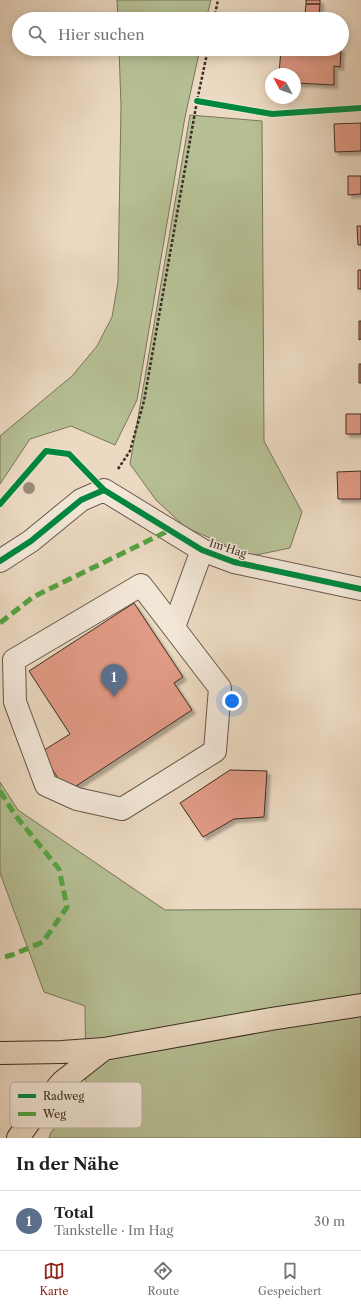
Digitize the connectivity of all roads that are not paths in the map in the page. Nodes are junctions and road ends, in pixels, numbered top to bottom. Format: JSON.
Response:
{"nodes":[{"id":1,"x":202,"y":550,"type":"junction"},
{"id":2,"x":0,"y":561,"type":"edge"},
{"id":3,"x":361,"y":589,"type":"edge"},
{"id":4,"x":174,"y":627,"type":"junction"},
{"id":5,"x":361,"y":1005,"type":"edge"},
{"id":6,"x":104,"y":1049,"type":"junction"},
{"id":7,"x":0,"y":1053,"type":"edge"},
{"id":8,"x":62,"y":1082,"type":"edge"},
{"id":9,"x":25,"y":1128,"type":"edge"},
{"id":10,"x":18,"y":1138,"type":"edge"}],
"edges":[{"from":1,"to":2,"type":"street","name":"Im Hag"},
{"from":1,"to":3,"type":"street","name":"Im Hag"},
{"from":1,"to":4,"type":"street"},
{"from":4,"to":4,"type":"street"},
{"from":5,"to":6,"type":"highway"},
{"from":6,"to":7,"type":"highway"},
{"from":6,"to":8,"type":"highway"},
{"from":9,"to":10,"type":"highway"}]}
